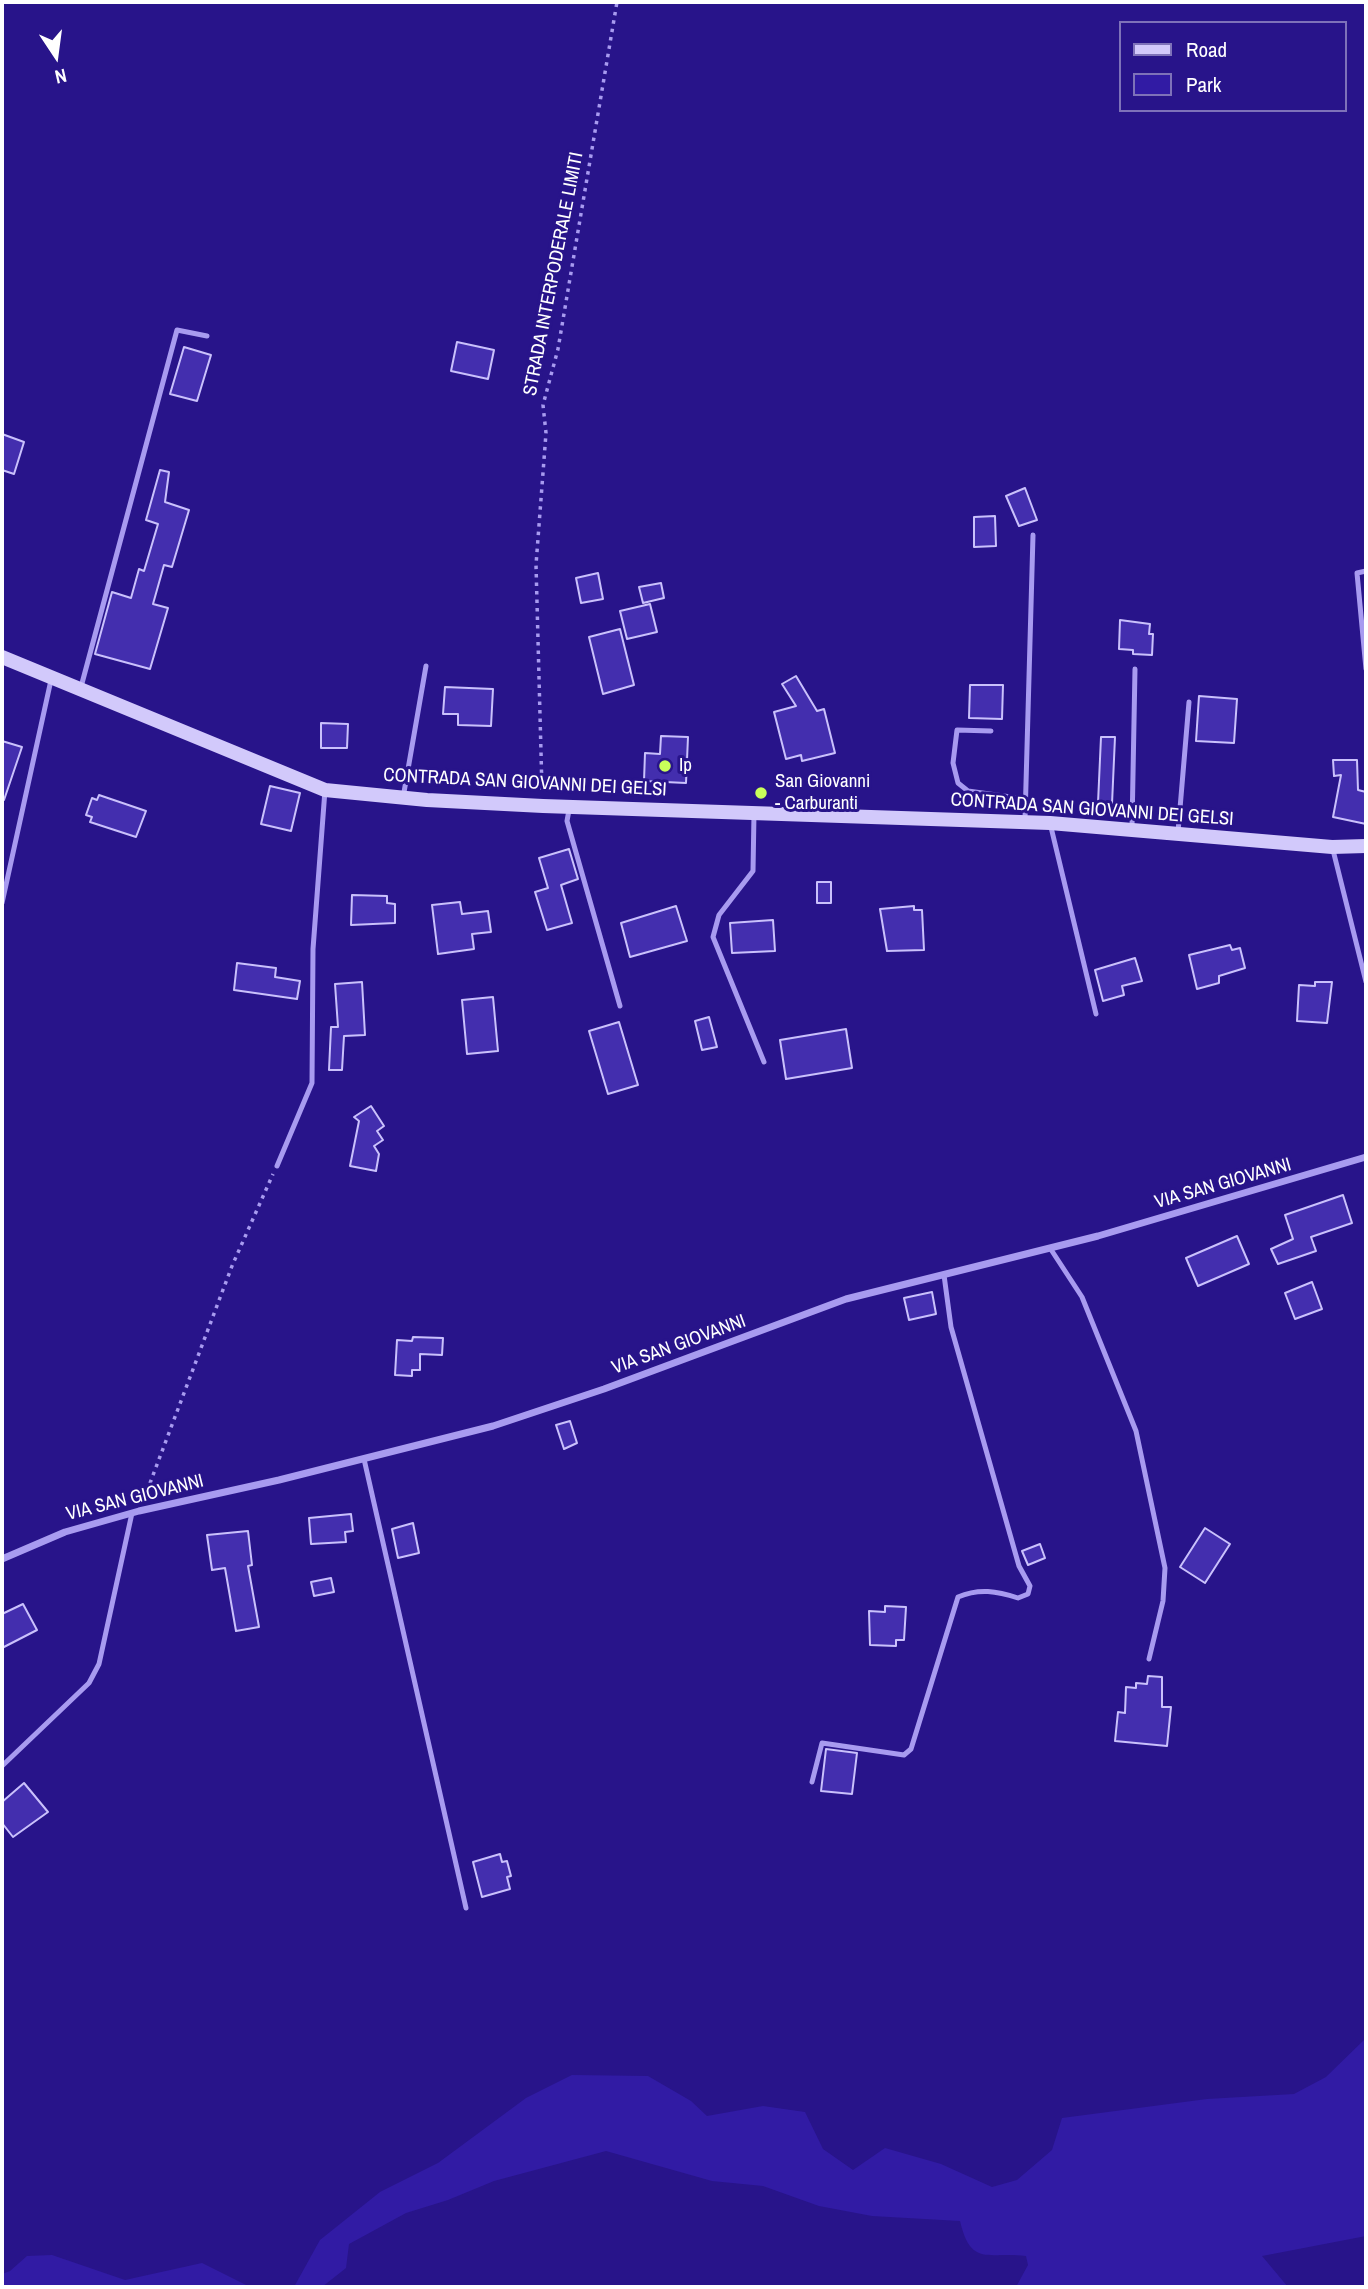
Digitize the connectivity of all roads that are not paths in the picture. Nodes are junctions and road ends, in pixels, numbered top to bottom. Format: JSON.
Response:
{"nodes":[{"id":1,"x":207,"y":336,"type":"dead end"},
{"id":2,"x":1033,"y":535,"type":"dead end"},
{"id":3,"x":1366,"y":571,"type":"edge"},
{"id":4,"x":2,"y":657,"type":"edge"},
{"id":5,"x":426,"y":666,"type":"dead end"},
{"id":6,"x":1135,"y":669,"type":"dead end"},
{"id":7,"x":1366,"y":669,"type":"edge"},
{"id":8,"x":52,"y":677,"type":"junction"},
{"id":9,"x":80,"y":690,"type":"junction"},
{"id":10,"x":1189,"y":702,"type":"dead end"},
{"id":11,"x":991,"y":731,"type":"dead end"},
{"id":12,"x":326,"y":790,"type":"junction"},
{"id":13,"x":403,"y":798,"type":"junction"},
{"id":14,"x":1025,"y":799,"type":"junction"},
{"id":15,"x":569,"y":806,"type":"junction"},
{"id":16,"x":754,"y":811,"type":"junction"},
{"id":17,"x":1025,"y":822,"type":"junction"},
{"id":18,"x":1050,"y":823,"type":"junction"},
{"id":19,"x":1132,"y":830,"type":"junction"},
{"id":20,"x":1177,"y":835,"type":"junction"},
{"id":21,"x":1366,"y":846,"type":"edge"},
{"id":22,"x":1332,"y":847,"type":"junction"},
{"id":23,"x":2,"y":904,"type":"edge"},
{"id":24,"x":1366,"y":982,"type":"edge"},
{"id":25,"x":620,"y":1006,"type":"dead end"},
{"id":26,"x":1096,"y":1014,"type":"dead end"},
{"id":27,"x":764,"y":1062,"type":"dead end"},
{"id":28,"x":1366,"y":1157,"type":"edge"},
{"id":29,"x":277,"y":1166,"type":"road end"},
{"id":30,"x":1050,"y":1248,"type":"junction"},
{"id":31,"x":944,"y":1275,"type":"junction"},
{"id":32,"x":364,"y":1459,"type":"junction"},
{"id":33,"x":135,"y":1512,"type":"junction"},
{"id":34,"x":2,"y":1559,"type":"edge"},
{"id":35,"x":1149,"y":1659,"type":"dead end"},
{"id":36,"x":2,"y":1766,"type":"edge"},
{"id":37,"x":812,"y":1782,"type":"dead end"},
{"id":38,"x":466,"y":1908,"type":"dead end"}],
"edges":[{"from":1,"to":9,"type":"lane"},
{"from":2,"to":14,"type":"lane"},
{"from":3,"to":7,"type":"lane"},
{"from":4,"to":8,"type":"main road","name":"CONTRADA SAN GIOVANNI DEI GELSI"},
{"from":5,"to":13,"type":"lane"},
{"from":6,"to":19,"type":"lane"},
{"from":8,"to":9,"type":"main road","name":"CONTRADA SAN GIOVANNI DEI GELSI"},
{"from":8,"to":23,"type":"lane"},
{"from":9,"to":12,"type":"main road","name":"CONTRADA SAN GIOVANNI DEI GELSI"},
{"from":10,"to":20,"type":"lane"},
{"from":11,"to":14,"type":"lane"},
{"from":12,"to":13,"type":"main road","name":"CONTRADA SAN GIOVANNI DEI GELSI"},
{"from":12,"to":29,"type":"lane"},
{"from":13,"to":15,"type":"main road","name":"CONTRADA SAN GIOVANNI DEI GELSI"},
{"from":14,"to":17,"type":"lane"},
{"from":15,"to":16,"type":"main road","name":"CONTRADA SAN GIOVANNI DEI GELSI"},
{"from":15,"to":25,"type":"lane"},
{"from":16,"to":17,"type":"main road","name":"CONTRADA SAN GIOVANNI DEI GELSI"},
{"from":16,"to":27,"type":"lane"},
{"from":17,"to":18,"type":"main road","name":"CONTRADA SAN GIOVANNI DEI GELSI"},
{"from":18,"to":19,"type":"main road","name":"CONTRADA SAN GIOVANNI DEI GELSI"},
{"from":18,"to":26,"type":"lane"},
{"from":19,"to":20,"type":"main road","name":"CONTRADA SAN GIOVANNI DEI GELSI"},
{"from":20,"to":22,"type":"main road","name":"CONTRADA SAN GIOVANNI DEI GELSI"},
{"from":21,"to":22,"type":"main road","name":"CONTRADA SAN GIOVANNI DEI GELSI"},
{"from":22,"to":24,"type":"lane"},
{"from":28,"to":30,"type":"street","name":"VIA SAN GIOVANNI"},
{"from":30,"to":31,"type":"street","name":"VIA SAN GIOVANNI"},
{"from":30,"to":35,"type":"lane"},
{"from":31,"to":32,"type":"street","name":"VIA SAN GIOVANNI"},
{"from":31,"to":37,"type":"lane"},
{"from":32,"to":33,"type":"street","name":"VIA SAN GIOVANNI"},
{"from":32,"to":38,"type":"lane"},
{"from":33,"to":34,"type":"street","name":"VIA SAN GIOVANNI"},
{"from":33,"to":36,"type":"lane"}]}
